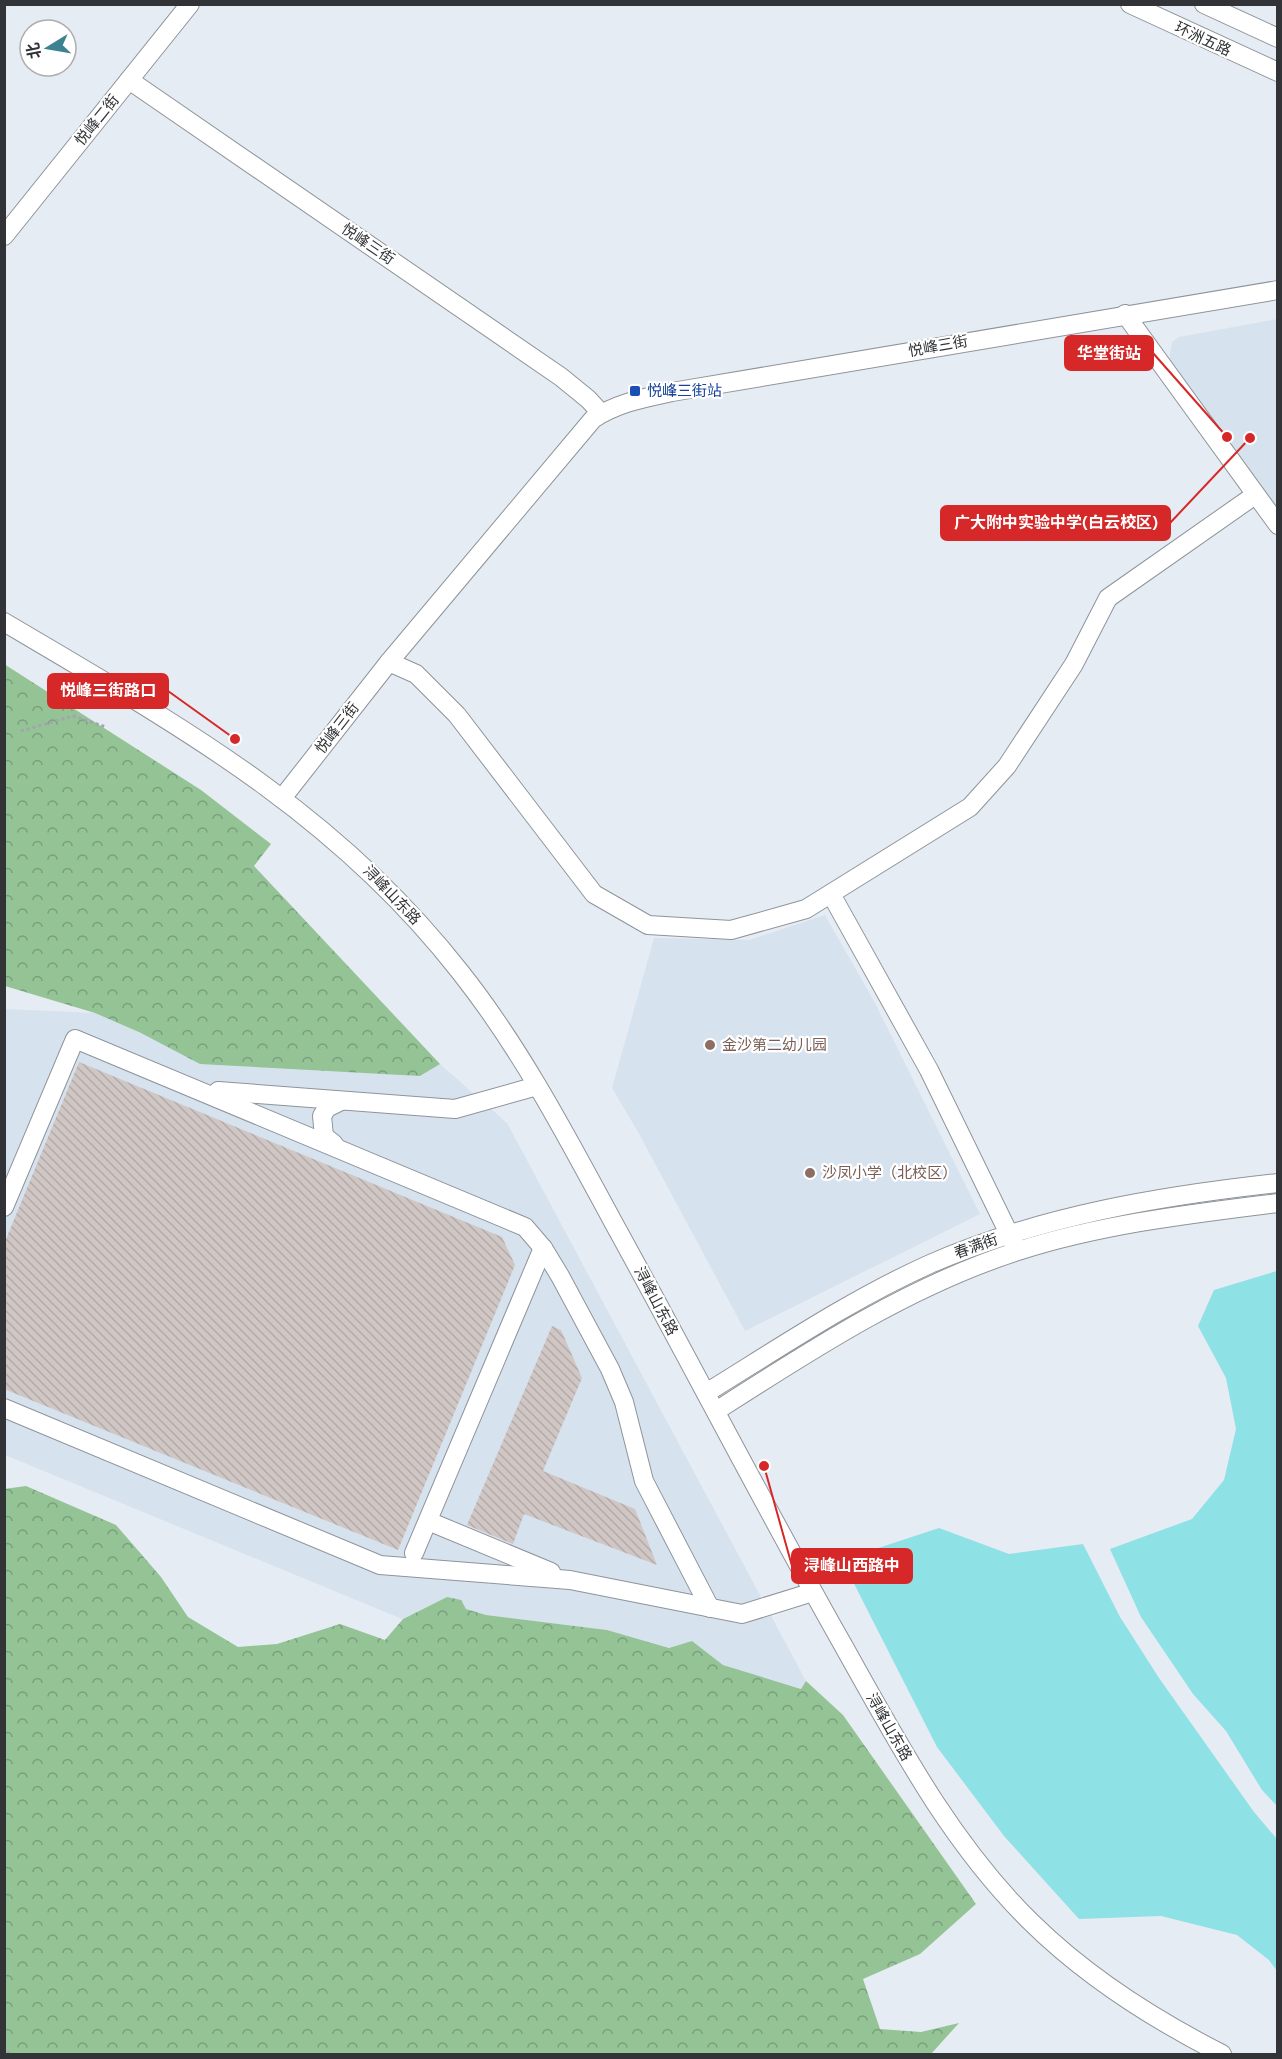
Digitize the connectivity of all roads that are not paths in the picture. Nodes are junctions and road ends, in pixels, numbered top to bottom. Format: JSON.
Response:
{"nodes":[{"id":1,"x":190,"y":4,"type":"edge"},
{"id":2,"x":1130,"y":4,"type":"edge"},
{"id":3,"x":1204,"y":4,"type":"edge"},
{"id":4,"x":1278,"y":38,"type":"edge"},
{"id":5,"x":1278,"y":72,"type":"edge"},
{"id":6,"x":129,"y":80,"type":"junction"},
{"id":7,"x":4,"y":236,"type":"edge"},
{"id":8,"x":1278,"y":290,"type":"edge"},
{"id":9,"x":1125,"y":314,"type":"junction"},
{"id":10,"x":601,"y":413,"type":"junction"},
{"id":11,"x":1255,"y":495,"type":"junction"},
{"id":12,"x":1278,"y":525,"type":"edge"},
{"id":13,"x":4,"y":622,"type":"edge"},
{"id":14,"x":389,"y":662,"type":"junction"},
{"id":15,"x":283,"y":797,"type":"junction"},
{"id":16,"x":831,"y":894,"type":"junction"},
{"id":17,"x":537,"y":1086,"type":"junction"},
{"id":18,"x":198,"y":1089,"type":"junction"},
{"id":19,"x":341,"y":1101,"type":"junction"},
{"id":20,"x":338,"y":1147,"type":"junction"},
{"id":21,"x":1278,"y":1183,"type":"edge"},
{"id":22,"x":1278,"y":1203,"type":"edge"},
{"id":23,"x":4,"y":1207,"type":"edge"},
{"id":24,"x":1011,"y":1234,"type":"junction"},
{"id":25,"x":543,"y":1248,"type":"junction"},
{"id":26,"x":1017,"y":1251,"type":"junction"},
{"id":27,"x":706,"y":1393,"type":"junction"},
{"id":28,"x":4,"y":1408,"type":"edge"},
{"id":29,"x":716,"y":1411,"type":"junction"},
{"id":30,"x":428,"y":1521,"type":"junction"},
{"id":31,"x":414,"y":1553,"type":"dead end"},
{"id":32,"x":570,"y":1580,"type":"junction"},
{"id":33,"x":813,"y":1592,"type":"junction"},
{"id":34,"x":710,"y":1608,"type":"junction"},
{"id":35,"x":1222,"y":2055,"type":"edge"}],
"edges":[{"from":1,"to":6,"type":"street","name":"悦峰二街"},
{"from":2,"to":5,"type":"street","name":"环洲五路"},
{"from":3,"to":4,"type":"street"},
{"from":6,"to":7,"type":"street","name":"悦峰二街"},
{"from":6,"to":10,"type":"street","name":"悦峰三街"},
{"from":8,"to":9,"type":"street","name":"悦峰三街"},
{"from":9,"to":10,"type":"street","name":"悦峰三街"},
{"from":9,"to":11,"type":"street"},
{"from":10,"to":14,"type":"street","name":"悦峰三街"},
{"from":11,"to":12,"type":"street"},
{"from":11,"to":16,"type":"street"},
{"from":13,"to":15,"type":"street","name":"浔峰山东路"},
{"from":14,"to":15,"type":"street","name":"悦峰三街"},
{"from":14,"to":16,"type":"street"},
{"from":15,"to":17,"type":"street","name":"浔峰山东路"},
{"from":16,"to":24,"type":"street"},
{"from":17,"to":19,"type":"street"},
{"from":17,"to":27,"type":"street","name":"浔峰山东路"},
{"from":18,"to":19,"type":"street"},
{"from":18,"to":20,"type":"street"},
{"from":18,"to":23,"type":"street"},
{"from":19,"to":20,"type":"street"},
{"from":20,"to":25,"type":"street"},
{"from":21,"to":24,"type":"street","name":"春满街"},
{"from":22,"to":26,"type":"street","name":"春满街"},
{"from":24,"to":26,"type":"street"},
{"from":24,"to":27,"type":"street","name":"春满街"},
{"from":25,"to":30,"type":"street"},
{"from":25,"to":34,"type":"street"},
{"from":26,"to":29,"type":"street","name":"春满街"},
{"from":27,"to":29,"type":"street","name":"浔峰山东路"},
{"from":28,"to":32,"type":"street"},
{"from":29,"to":33,"type":"street","name":"浔峰山东路"},
{"from":30,"to":31,"type":"street"},
{"from":30,"to":32,"type":"street"},
{"from":32,"to":34,"type":"street"},
{"from":33,"to":34,"type":"street"},
{"from":33,"to":35,"type":"street","name":"浔峰山东路"}]}
